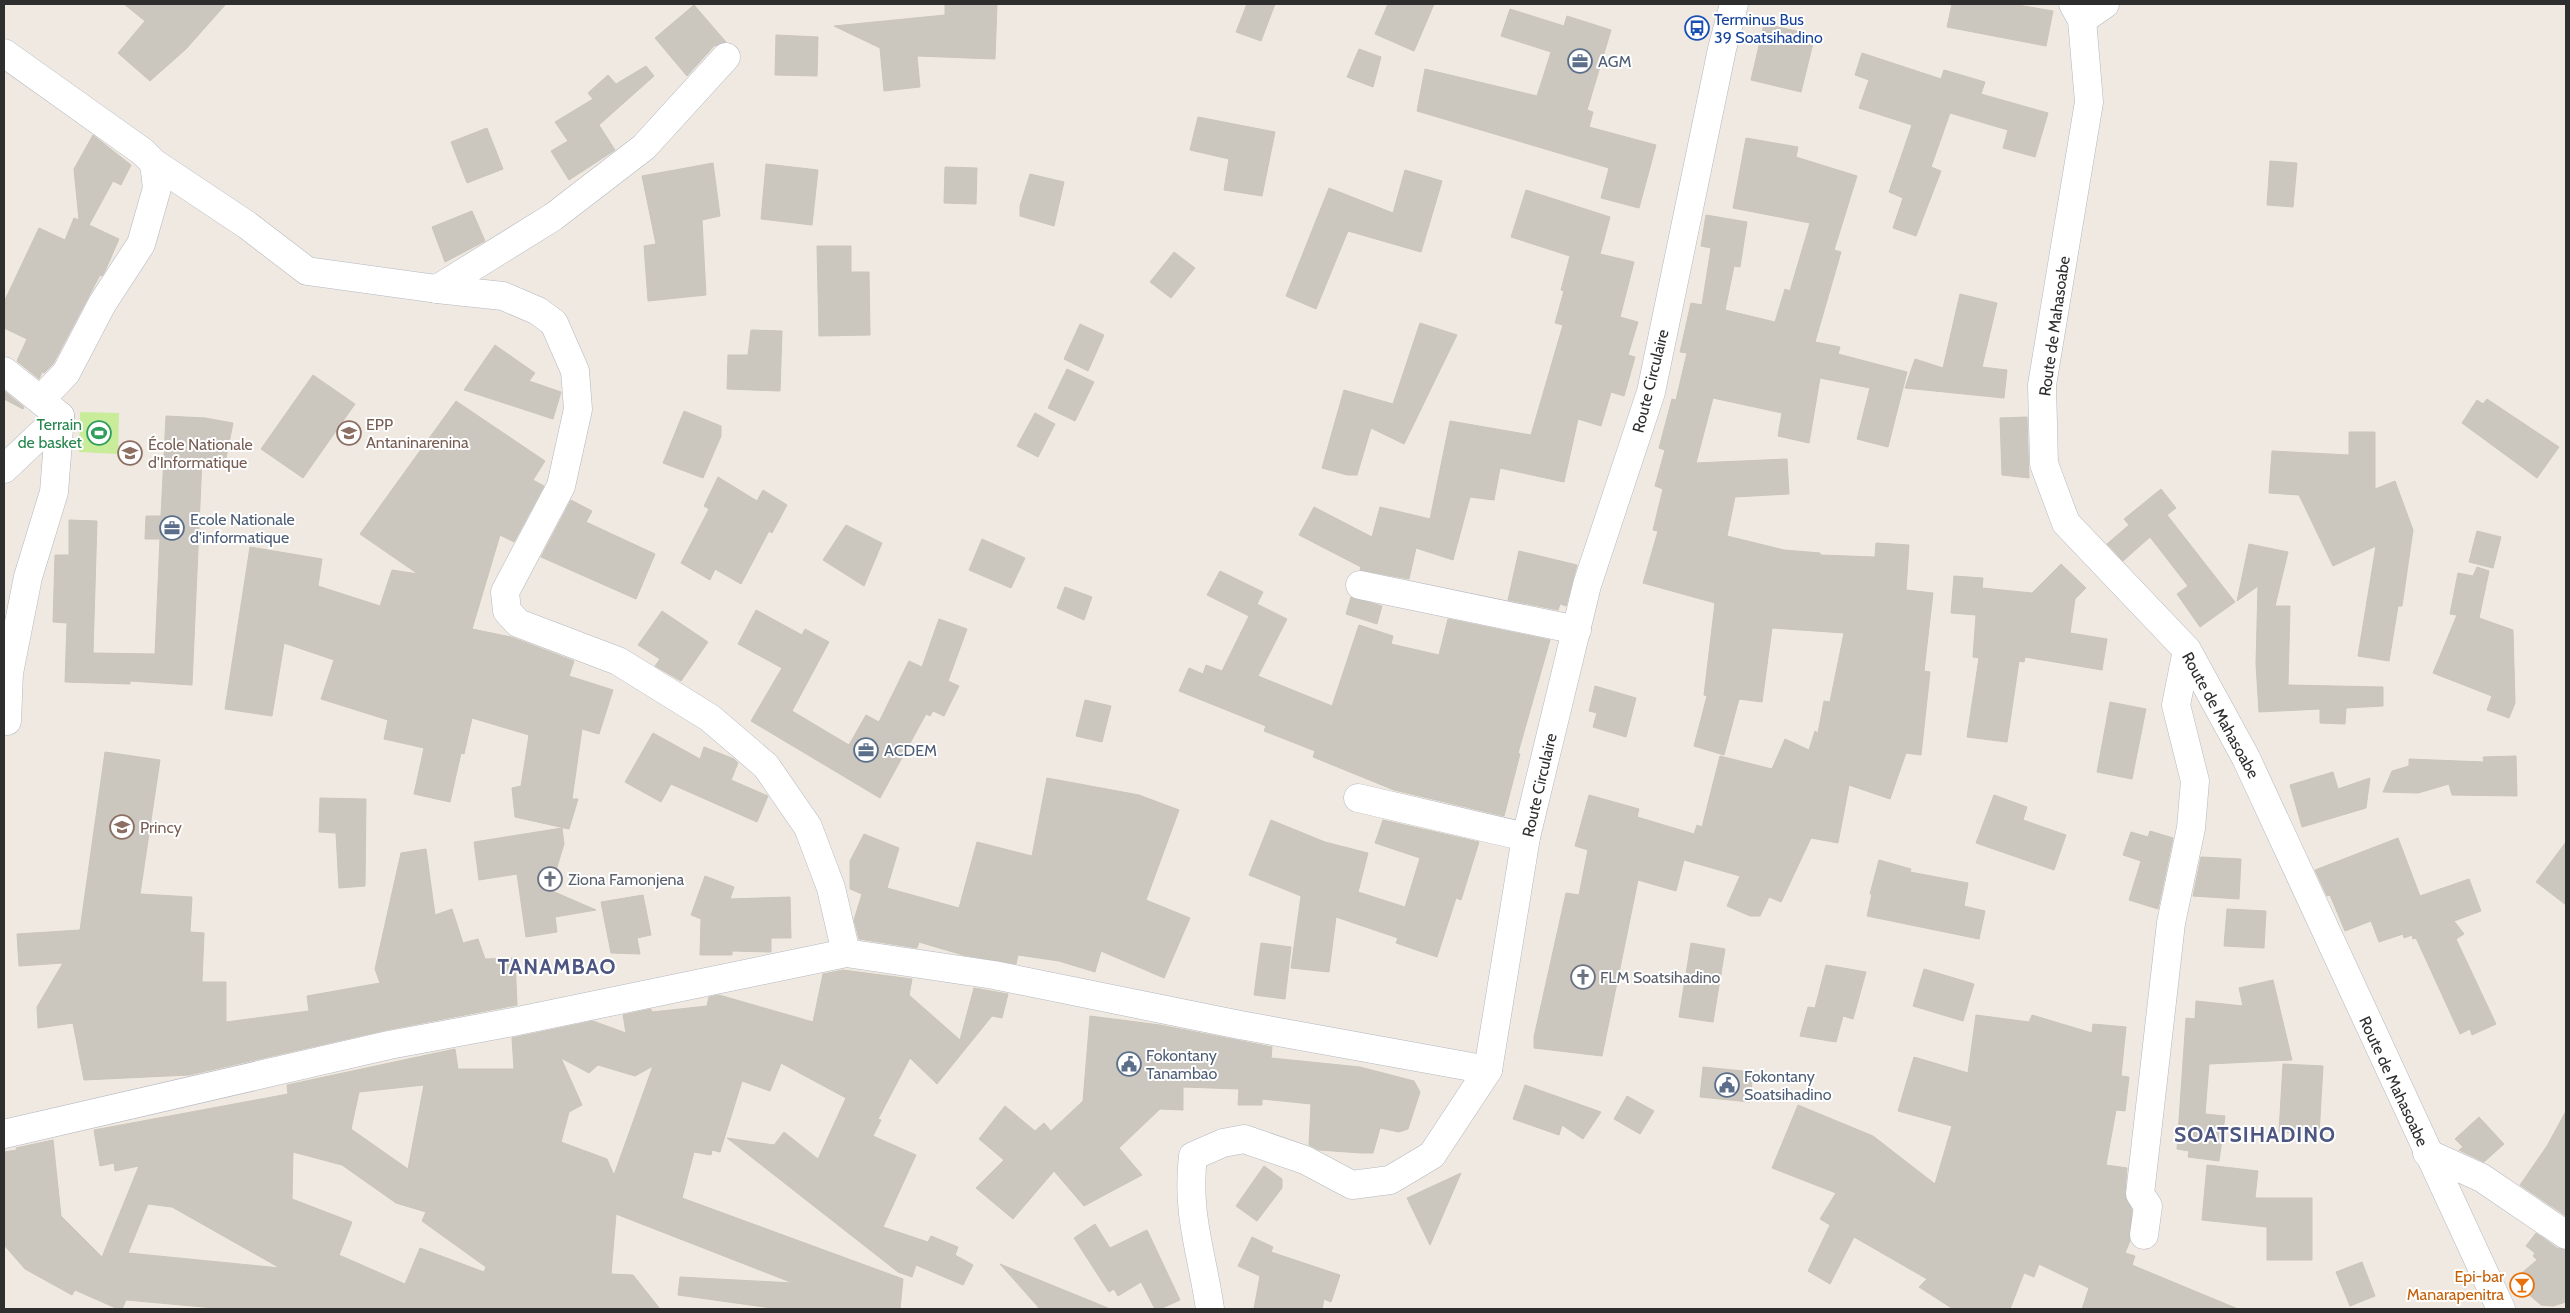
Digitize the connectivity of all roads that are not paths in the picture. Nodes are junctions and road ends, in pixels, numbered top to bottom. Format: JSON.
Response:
{"nodes":[{"id":1,"x":1734,"y":4,"type":"edge"},
{"id":2,"x":2104,"y":4,"type":"edge"},
{"id":3,"x":2078,"y":12,"type":"edge"},
{"id":4,"x":4,"y":53,"type":"edge"},
{"id":5,"x":726,"y":57,"type":"dead end"},
{"id":6,"x":154,"y":163,"type":"junction"},
{"id":7,"x":437,"y":289,"type":"junction"},
{"id":8,"x":4,"y":371,"type":"edge"},
{"id":9,"x":50,"y":408,"type":"junction"},
{"id":10,"x":4,"y":469,"type":"edge"},
{"id":11,"x":1360,"y":585,"type":"dead end"},
{"id":12,"x":1577,"y":630,"type":"junction"},
{"id":13,"x":2187,"y":650,"type":"junction"},
{"id":14,"x":7,"y":721,"type":"dead end"},
{"id":15,"x":1358,"y":798,"type":"dead end"},
{"id":16,"x":1526,"y":837,"type":"junction"},
{"id":17,"x":846,"y":953,"type":"junction"},
{"id":18,"x":1488,"y":1070,"type":"junction"},
{"id":19,"x":4,"y":1134,"type":"edge"},
{"id":20,"x":2427,"y":1153,"type":"junction"},
{"id":21,"x":2144,"y":1235,"type":"dead end"},
{"id":22,"x":2566,"y":1235,"type":"edge"},
{"id":23,"x":1210,"y":1309,"type":"edge"},
{"id":24,"x":2501,"y":1309,"type":"edge"}],
"edges":[{"from":1,"to":12,"type":"street","name":"Route Circulaire"},
{"from":2,"to":3,"type":"street"},
{"from":3,"to":13,"type":"street","name":"Route de Mahasoabe"},
{"from":4,"to":6,"type":"street"},
{"from":5,"to":7,"type":"street"},
{"from":6,"to":7,"type":"street"},
{"from":6,"to":9,"type":"street"},
{"from":7,"to":17,"type":"street"},
{"from":8,"to":9,"type":"street"},
{"from":9,"to":10,"type":"street"},
{"from":9,"to":14,"type":"street"},
{"from":11,"to":12,"type":"street"},
{"from":12,"to":16,"type":"street","name":"Route Circulaire"},
{"from":13,"to":20,"type":"street","name":"Route de Mahasoabe"},
{"from":13,"to":21,"type":"street"},
{"from":15,"to":16,"type":"street"},
{"from":16,"to":18,"type":"street","name":"Route Circulaire"},
{"from":17,"to":18,"type":"street"},
{"from":17,"to":19,"type":"street"},
{"from":18,"to":23,"type":"street","name":"Route Circulaire"},
{"from":20,"to":22,"type":"street"},
{"from":20,"to":24,"type":"street","name":"Route de Mahasoabe"}]}
